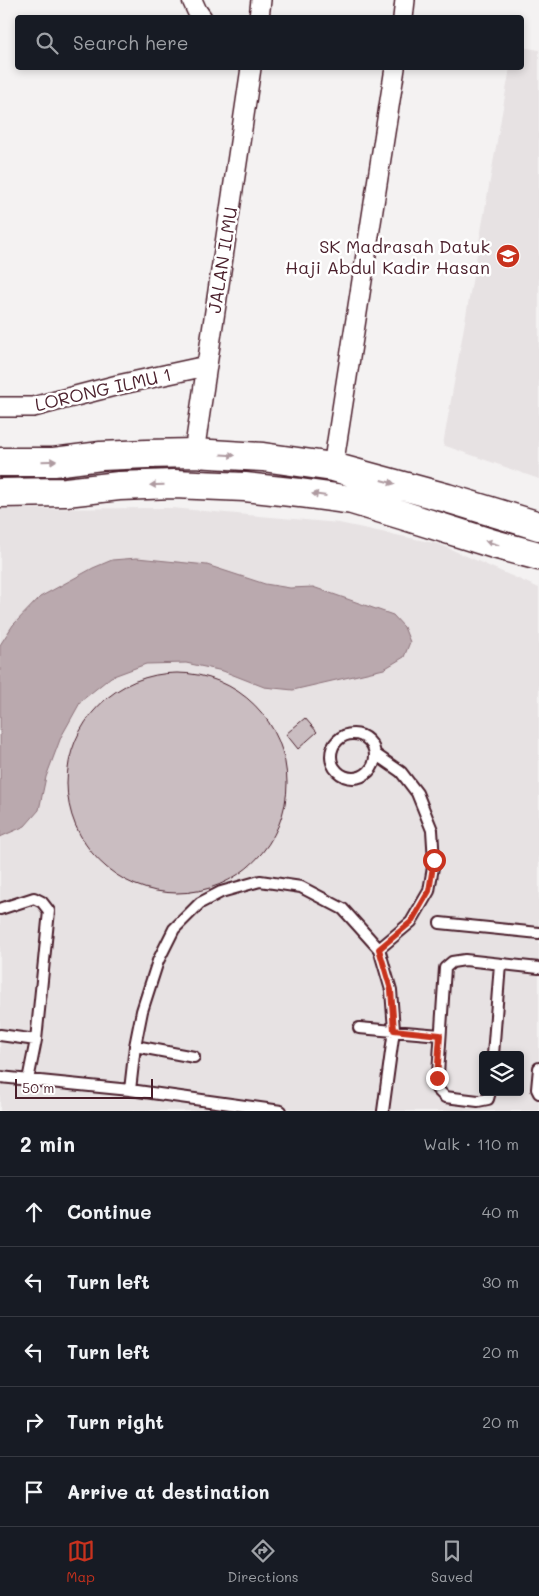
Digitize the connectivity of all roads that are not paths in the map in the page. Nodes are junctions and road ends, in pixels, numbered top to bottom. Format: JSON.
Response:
{"nodes":[{"id":1,"x":192,"y":0,"type":"edge"},
{"id":2,"x":261,"y":0,"type":"edge"},
{"id":3,"x":405,"y":0,"type":"edge"},
{"id":4,"x":200,"y":15,"type":"edge"},
{"id":5,"x":259,"y":15,"type":"edge"},
{"id":6,"x":403,"y":15,"type":"edge"},
{"id":7,"x":251,"y":70,"type":"edge"},
{"id":8,"x":395,"y":70,"type":"edge"},
{"id":9,"x":206,"y":366,"type":"junction"},
{"id":10,"x":0,"y":407,"type":"edge"},
{"id":11,"x":194,"y":453,"type":"junction"},
{"id":12,"x":0,"y":462,"type":"edge"},
{"id":13,"x":333,"y":467,"type":"junction"},
{"id":14,"x":0,"y":493,"type":"edge"},
{"id":15,"x":539,"y":526,"type":"edge"},
{"id":16,"x":539,"y":556,"type":"edge"},
{"id":17,"x":375,"y":754,"type":"junction"},
{"id":18,"x":0,"y":909,"type":"edge"},
{"id":19,"x":440,"y":923,"type":"dead end"},
{"id":20,"x":539,"y":934,"type":"edge"},
{"id":21,"x":379,"y":949,"type":"junction"},
{"id":22,"x":500,"y":964,"type":"junction"},
{"id":23,"x":539,"y":968,"type":"edge"},
{"id":24,"x":359,"y":1028,"type":"dead end"},
{"id":25,"x":394,"y":1030,"type":"junction"},
{"id":26,"x":0,"y":1035,"type":"edge"},
{"id":27,"x":440,"y":1035,"type":"junction"},
{"id":28,"x":36,"y":1040,"type":"junction"},
{"id":29,"x":135,"y":1046,"type":"junction"},
{"id":30,"x":493,"y":1051,"type":"edge"},
{"id":31,"x":194,"y":1057,"type":"dead end"},
{"id":32,"x":539,"y":1068,"type":"edge"},
{"id":33,"x":0,"y":1077,"type":"edge"},
{"id":34,"x":28,"y":1080,"type":"junction"},
{"id":35,"x":130,"y":1090,"type":"junction"},
{"id":36,"x":539,"y":1093,"type":"edge"},
{"id":37,"x":489,"y":1096,"type":"edge"},
{"id":38,"x":281,"y":1111,"type":"edge"},
{"id":39,"x":383,"y":1111,"type":"edge"}],
"edges":[{"from":1,"to":4,"type":"street"},
{"from":2,"to":5,"type":"street"},
{"from":3,"to":6,"type":"street"},
{"from":7,"to":9,"type":"street","name":"JALAN ILMU"},
{"from":8,"to":13,"type":"street"},
{"from":9,"to":10,"type":"street","name":"LORONG ILMU 1"},
{"from":9,"to":11,"type":"street","name":"JALAN ILMU"},
{"from":12,"to":11,"type":"main road","one_way":true},
{"from":11,"to":13,"type":"main road","one_way":true},
{"from":13,"to":15,"type":"main road","one_way":true},
{"from":16,"to":14,"type":"main road","one_way":true},
{"from":17,"to":17,"type":"lane"},
{"from":17,"to":21,"type":"lane"},
{"from":18,"to":28,"type":"lane"},
{"from":19,"to":20,"type":"lane"},
{"from":21,"to":25,"type":"lane"},
{"from":21,"to":29,"type":"lane"},
{"from":22,"to":23,"type":"lane"},
{"from":22,"to":27,"type":"lane"},
{"from":22,"to":30,"type":"lane"},
{"from":24,"to":25,"type":"lane"},
{"from":25,"to":27,"type":"lane"},
{"from":25,"to":39,"type":"lane"},
{"from":26,"to":28,"type":"lane"},
{"from":27,"to":37,"type":"lane"},
{"from":28,"to":34,"type":"lane"},
{"from":29,"to":31,"type":"lane"},
{"from":29,"to":35,"type":"lane"},
{"from":32,"to":36,"type":"lane"},
{"from":33,"to":34,"type":"lane"},
{"from":34,"to":35,"type":"lane"},
{"from":35,"to":38,"type":"lane"}]}
